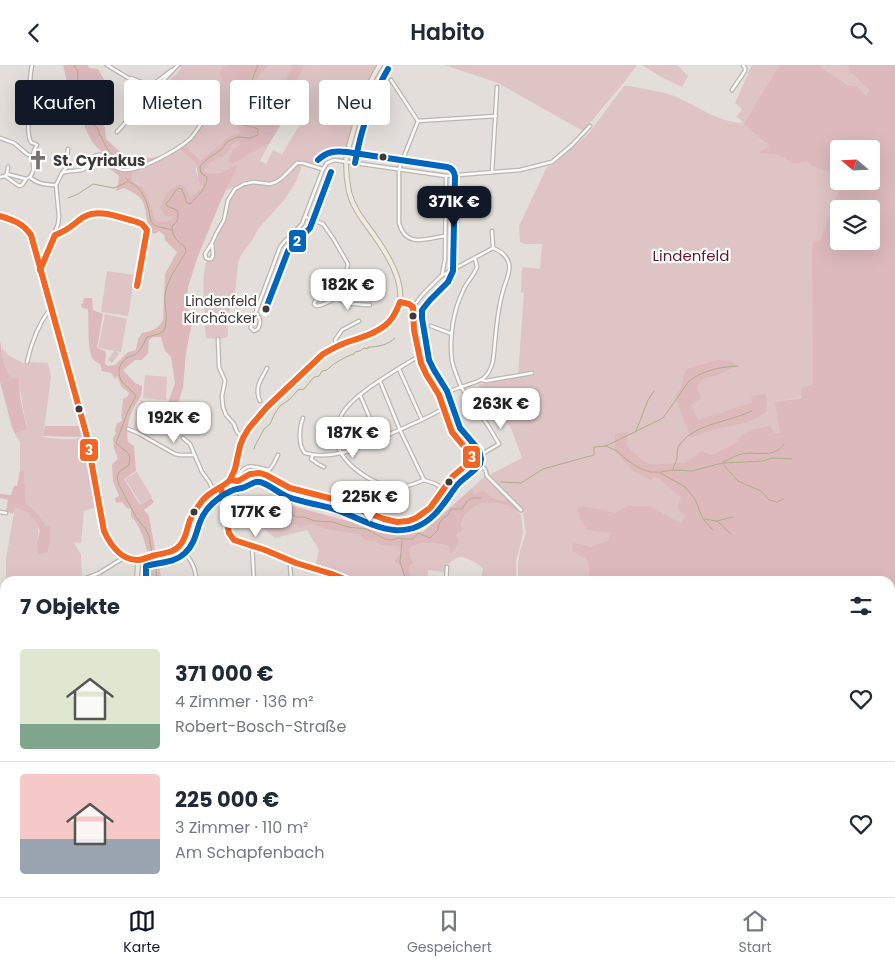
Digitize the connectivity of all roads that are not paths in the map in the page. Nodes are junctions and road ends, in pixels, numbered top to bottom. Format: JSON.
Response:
{"nodes":[{"id":1,"x":32,"y":65,"type":"edge"},
{"id":2,"x":107,"y":65,"type":"edge"},
{"id":3,"x":380,"y":65,"type":"edge"},
{"id":4,"x":743,"y":65,"type":"edge"},
{"id":5,"x":177,"y":66,"type":"edge"},
{"id":6,"x":127,"y":77,"type":"junction"},
{"id":7,"x":131,"y":80,"type":"edge"},
{"id":8,"x":164,"y":80,"type":"edge"},
{"id":9,"x":391,"y":80,"type":"dead end"},
{"id":10,"x":497,"y":87,"type":"dead end"},
{"id":11,"x":732,"y":90,"type":"dead end"},
{"id":12,"x":496,"y":116,"type":"junction"},
{"id":13,"x":418,"y":121,"type":"junction"},
{"id":14,"x":124,"y":125,"type":"edge"},
{"id":15,"x":200,"y":125,"type":"edge"},
{"id":16,"x":590,"y":126,"type":"dead end"},
{"id":17,"x":117,"y":132,"type":"dead end"},
{"id":18,"x":0,"y":138,"type":"edge"},
{"id":19,"x":68,"y":149,"type":"dead end"},
{"id":20,"x":33,"y":157,"type":"junction"},
{"id":21,"x":346,"y":161,"type":"junction"},
{"id":22,"x":8,"y":167,"type":"dead end"},
{"id":23,"x":323,"y":169,"type":"junction"},
{"id":24,"x":399,"y":169,"type":"junction"},
{"id":25,"x":492,"y":172,"type":"junction"},
{"id":26,"x":62,"y":173,"type":"junction"},
{"id":27,"x":6,"y":175,"type":"junction"},
{"id":28,"x":446,"y":176,"type":"junction"},
{"id":29,"x":0,"y":177,"type":"edge"},
{"id":30,"x":30,"y":177,"type":"junction"},
{"id":31,"x":26,"y":179,"type":"junction"},
{"id":32,"x":56,"y":185,"type":"junction"},
{"id":33,"x":0,"y":216,"type":"edge"},
{"id":34,"x":306,"y":217,"type":"junction"},
{"id":35,"x":492,"y":231,"type":"dead end"},
{"id":36,"x":55,"y":235,"type":"junction"},
{"id":37,"x":445,"y":236,"type":"junction"},
{"id":38,"x":212,"y":243,"type":"junction"},
{"id":39,"x":493,"y":248,"type":"junction"},
{"id":40,"x":475,"y":258,"type":"junction"},
{"id":41,"x":40,"y":270,"type":"junction"},
{"id":42,"x":441,"y":276,"type":"junction"},
{"id":43,"x":137,"y":286,"type":"dead end"},
{"id":44,"x":337,"y":297,"type":"junction"},
{"id":45,"x":330,"y":301,"type":"junction"},
{"id":46,"x":400,"y":302,"type":"junction"},
{"id":47,"x":370,"y":305,"type":"dead end"},
{"id":48,"x":413,"y":307,"type":"junction"},
{"id":49,"x":51,"y":308,"type":"junction"},
{"id":50,"x":256,"y":313,"type":"junction"},
{"id":51,"x":358,"y":321,"type":"dead end"},
{"id":52,"x":431,"y":326,"type":"dead end"},
{"id":53,"x":452,"y":334,"type":"junction"},
{"id":54,"x":218,"y":339,"type":"dead end"},
{"id":55,"x":337,"y":346,"type":"junction"},
{"id":56,"x":420,"y":356,"type":"junction"},
{"id":57,"x":27,"y":362,"type":"dead end"},
{"id":58,"x":267,"y":368,"type":"dead end"},
{"id":59,"x":399,"y":369,"type":"junction"},
{"id":60,"x":532,"y":373,"type":"dead end"},
{"id":61,"x":482,"y":380,"type":"junction"},
{"id":62,"x":380,"y":381,"type":"junction"},
{"id":63,"x":461,"y":387,"type":"junction"},
{"id":64,"x":360,"y":395,"type":"junction"},
{"id":65,"x":439,"y":395,"type":"junction"},
{"id":66,"x":260,"y":401,"type":"dead end"},
{"id":67,"x":442,"y":409,"type":"junction"},
{"id":68,"x":303,"y":418,"type":"dead end"},
{"id":69,"x":422,"y":420,"type":"junction"},
{"id":70,"x":128,"y":429,"type":"dead end"},
{"id":71,"x":400,"y":430,"type":"junction"},
{"id":72,"x":183,"y":438,"type":"dead end"},
{"id":73,"x":243,"y":438,"type":"junction"},
{"id":74,"x":379,"y":439,"type":"junction"},
{"id":75,"x":342,"y":453,"type":"junction"},
{"id":76,"x":194,"y":455,"type":"junction"},
{"id":77,"x":278,"y":455,"type":"dead end"},
{"id":78,"x":313,"y":455,"type":"junction"},
{"id":79,"x":472,"y":458,"type":"junction"},
{"id":80,"x":324,"y":467,"type":"dead end"},
{"id":81,"x":230,"y":480,"type":"junction"},
{"id":82,"x":424,"y":480,"type":"junction"},
{"id":83,"x":236,"y":482,"type":"junction"},
{"id":84,"x":221,"y":487,"type":"junction"},
{"id":85,"x":443,"y":489,"type":"junction"},
{"id":86,"x":213,"y":491,"type":"junction"},
{"id":87,"x":521,"y":510,"type":"dead end"},
{"id":88,"x":0,"y":512,"type":"edge"},
{"id":89,"x":6,"y":513,"type":"dead end"},
{"id":90,"x":252,"y":546,"type":"junction"},
{"id":91,"x":179,"y":547,"type":"junction"},
{"id":92,"x":125,"y":557,"type":"junction"},
{"id":93,"x":138,"y":560,"type":"junction"},
{"id":94,"x":291,"y":561,"type":"junction"},
{"id":95,"x":447,"y":567,"type":"dead end"},
{"id":96,"x":92,"y":576,"type":"edge"},
{"id":97,"x":137,"y":576,"type":"edge"},
{"id":98,"x":196,"y":576,"type":"edge"},
{"id":99,"x":254,"y":576,"type":"edge"},
{"id":100,"x":291,"y":576,"type":"edge"},
{"id":101,"x":337,"y":576,"type":"edge"},
{"id":102,"x":446,"y":576,"type":"edge"}],
"edges":[{"from":1,"to":20,"type":"street"},
{"from":2,"to":6,"type":"street"},
{"from":3,"to":21,"type":"main road"},
{"from":4,"to":11,"type":"street"},
{"from":5,"to":6,"type":"street"},
{"from":5,"to":8,"type":"street"},
{"from":6,"to":7,"type":"street"},
{"from":9,"to":13,"type":"street"},
{"from":10,"to":12,"type":"street"},
{"from":12,"to":13,"type":"street"},
{"from":12,"to":25,"type":"street"},
{"from":13,"to":24,"type":"street"},
{"from":14,"to":17,"type":"street"},
{"from":15,"to":26,"type":"street"},
{"from":16,"to":25,"type":"street"},
{"from":18,"to":20,"type":"street"},
{"from":19,"to":26,"type":"street"},
{"from":20,"to":30,"type":"street"},
{"from":21,"to":23,"type":"street"},
{"from":21,"to":24,"type":"street"},
{"from":21,"to":46,"type":"main road"},
{"from":22,"to":27,"type":"street"},
{"from":23,"to":34,"type":"street"},
{"from":23,"to":38,"type":"street"},
{"from":24,"to":28,"type":"street"},
{"from":24,"to":37,"type":"street"},
{"from":25,"to":28,"type":"street"},
{"from":26,"to":32,"type":"street"},
{"from":27,"to":29,"type":"street"},
{"from":27,"to":31,"type":"street"},
{"from":27,"to":31,"type":"street"},
{"from":28,"to":37,"type":"street"},
{"from":30,"to":31,"type":"street"},
{"from":30,"to":32,"type":"street"},
{"from":32,"to":36,"type":"street"},
{"from":33,"to":41,"type":"street"},
{"from":34,"to":44,"type":"street"},
{"from":34,"to":50,"type":"street"},
{"from":35,"to":39,"type":"street"},
{"from":36,"to":41,"type":"street"},
{"from":36,"to":43,"type":"street"},
{"from":37,"to":42,"type":"street"},
{"from":38,"to":38,"type":"street"},
{"from":39,"to":40,"type":"street"},
{"from":39,"to":61,"type":"street"},
{"from":40,"to":42,"type":"street"},
{"from":40,"to":53,"type":"street"},
{"from":41,"to":49,"type":"street"},
{"from":42,"to":48,"type":"street"},
{"from":44,"to":45,"type":"street"},
{"from":44,"to":47,"type":"street"},
{"from":45,"to":45,"type":"street"},
{"from":46,"to":48,"type":"street"},
{"from":46,"to":55,"type":"main road"},
{"from":48,"to":56,"type":"street"},
{"from":49,"to":57,"type":"street"},
{"from":49,"to":92,"type":"street"},
{"from":50,"to":50,"type":"street"},
{"from":51,"to":55,"type":"street"},
{"from":52,"to":53,"type":"street"},
{"from":53,"to":63,"type":"street"},
{"from":54,"to":73,"type":"street"},
{"from":55,"to":73,"type":"main road"},
{"from":56,"to":59,"type":"street"},
{"from":56,"to":65,"type":"street"},
{"from":58,"to":66,"type":"street"},
{"from":59,"to":62,"type":"street"},
{"from":59,"to":69,"type":"street"},
{"from":60,"to":61,"type":"street"},
{"from":61,"to":63,"type":"street"},
{"from":62,"to":64,"type":"street"},
{"from":62,"to":71,"type":"street"},
{"from":63,"to":65,"type":"street"},
{"from":63,"to":79,"type":"street"},
{"from":64,"to":74,"type":"street"},
{"from":64,"to":75,"type":"street"},
{"from":65,"to":67,"type":"street"},
{"from":67,"to":69,"type":"street"},
{"from":67,"to":79,"type":"street"},
{"from":68,"to":78,"type":"street"},
{"from":69,"to":71,"type":"street"},
{"from":70,"to":76,"type":"street"},
{"from":71,"to":74,"type":"street"},
{"from":71,"to":82,"type":"street"},
{"from":72,"to":76,"type":"street"},
{"from":73,"to":81,"type":"main road"},
{"from":74,"to":75,"type":"street"},
{"from":75,"to":78,"type":"street"},
{"from":75,"to":82,"type":"street"},
{"from":76,"to":86,"type":"street"},
{"from":77,"to":83,"type":"street"},
{"from":78,"to":80,"type":"street"},
{"from":79,"to":85,"type":"street"},
{"from":79,"to":87,"type":"street"},
{"from":81,"to":83,"type":"street"},
{"from":81,"to":84,"type":"main road"},
{"from":82,"to":85,"type":"street"},
{"from":83,"to":85,"type":"street"},
{"from":84,"to":86,"type":"main road"},
{"from":84,"to":90,"type":"street"},
{"from":86,"to":91,"type":"main road"},
{"from":88,"to":89,"type":"street"},
{"from":90,"to":94,"type":"street"},
{"from":90,"to":99,"type":"street"},
{"from":91,"to":93,"type":"main road"},
{"from":91,"to":98,"type":"street"},
{"from":92,"to":93,"type":"street"},
{"from":92,"to":96,"type":"street"},
{"from":93,"to":97,"type":"main road"},
{"from":94,"to":100,"type":"street"},
{"from":94,"to":101,"type":"street"},
{"from":95,"to":102,"type":"street"}]}
